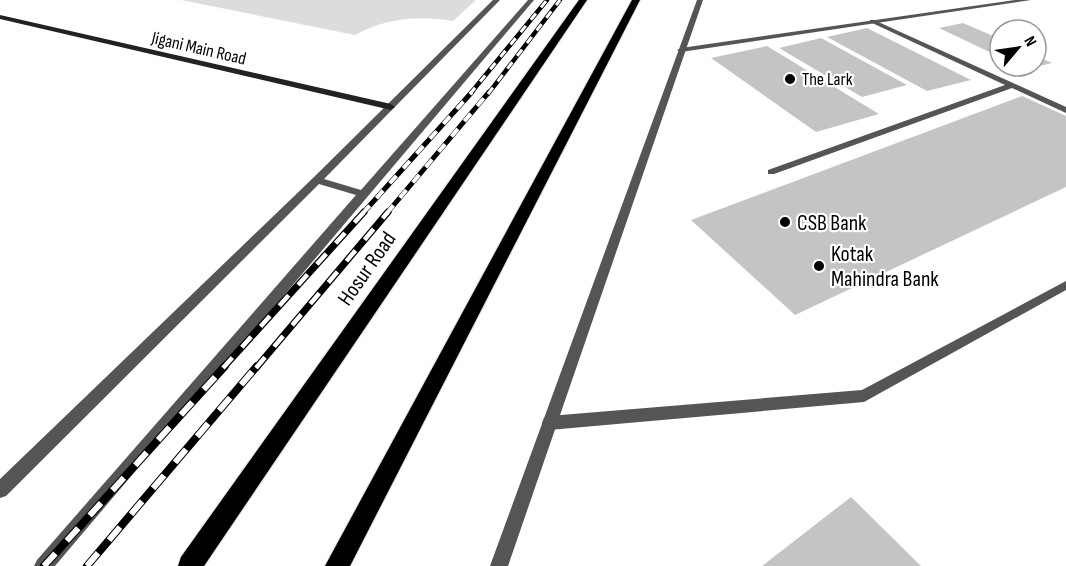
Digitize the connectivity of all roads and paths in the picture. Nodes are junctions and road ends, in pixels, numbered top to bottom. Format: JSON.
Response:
{"nodes":[{"id":1,"x":497,"y":0,"type":"edge"},
{"id":2,"x":531,"y":0,"type":"edge"},
{"id":3,"x":583,"y":0,"type":"edge"},
{"id":4,"x":636,"y":0,"type":"edge"},
{"id":5,"x":702,"y":0,"type":"edge"},
{"id":6,"x":1028,"y":0,"type":"edge"},
{"id":7,"x":0,"y":17,"type":"edge"},
{"id":8,"x":873,"y":21,"type":"junction"},
{"id":9,"x":681,"y":50,"type":"junction"},
{"id":10,"x":1010,"y":86,"type":"junction"},
{"id":11,"x":391,"y":107,"type":"junction"},
{"id":12,"x":1066,"y":110,"type":"edge"},
{"id":13,"x":771,"y":172,"type":"dead end"},
{"id":14,"x":317,"y":180,"type":"junction"},
{"id":15,"x":363,"y":194,"type":"junction"},
{"id":16,"x":1066,"y":285,"type":"edge"},
{"id":17,"x":549,"y":423,"type":"junction"},
{"id":18,"x":0,"y":490,"type":"edge"},
{"id":19,"x":43,"y":566,"type":"edge"},
{"id":20,"x":190,"y":566,"type":"edge"},
{"id":21,"x":337,"y":566,"type":"edge"},
{"id":22,"x":499,"y":566,"type":"edge"}],
"edges":[{"from":1,"to":11,"type":"street"},
{"from":2,"to":15,"type":"street"},
{"from":3,"to":20,"type":"highway","name":"Hosur Road"},
{"from":4,"to":21,"type":"highway"},
{"from":5,"to":9,"type":"street"},
{"from":6,"to":8,"type":"street"},
{"from":7,"to":11,"type":"main road","name":"Jigani Main Road"},
{"from":8,"to":9,"type":"street"},
{"from":8,"to":10,"type":"street"},
{"from":9,"to":17,"type":"street"},
{"from":10,"to":12,"type":"street"},
{"from":10,"to":13,"type":"street"},
{"from":11,"to":14,"type":"street"},
{"from":14,"to":15,"type":"street"},
{"from":14,"to":18,"type":"street"},
{"from":15,"to":19,"type":"street"},
{"from":16,"to":17,"type":"street"},
{"from":17,"to":22,"type":"street"}]}
